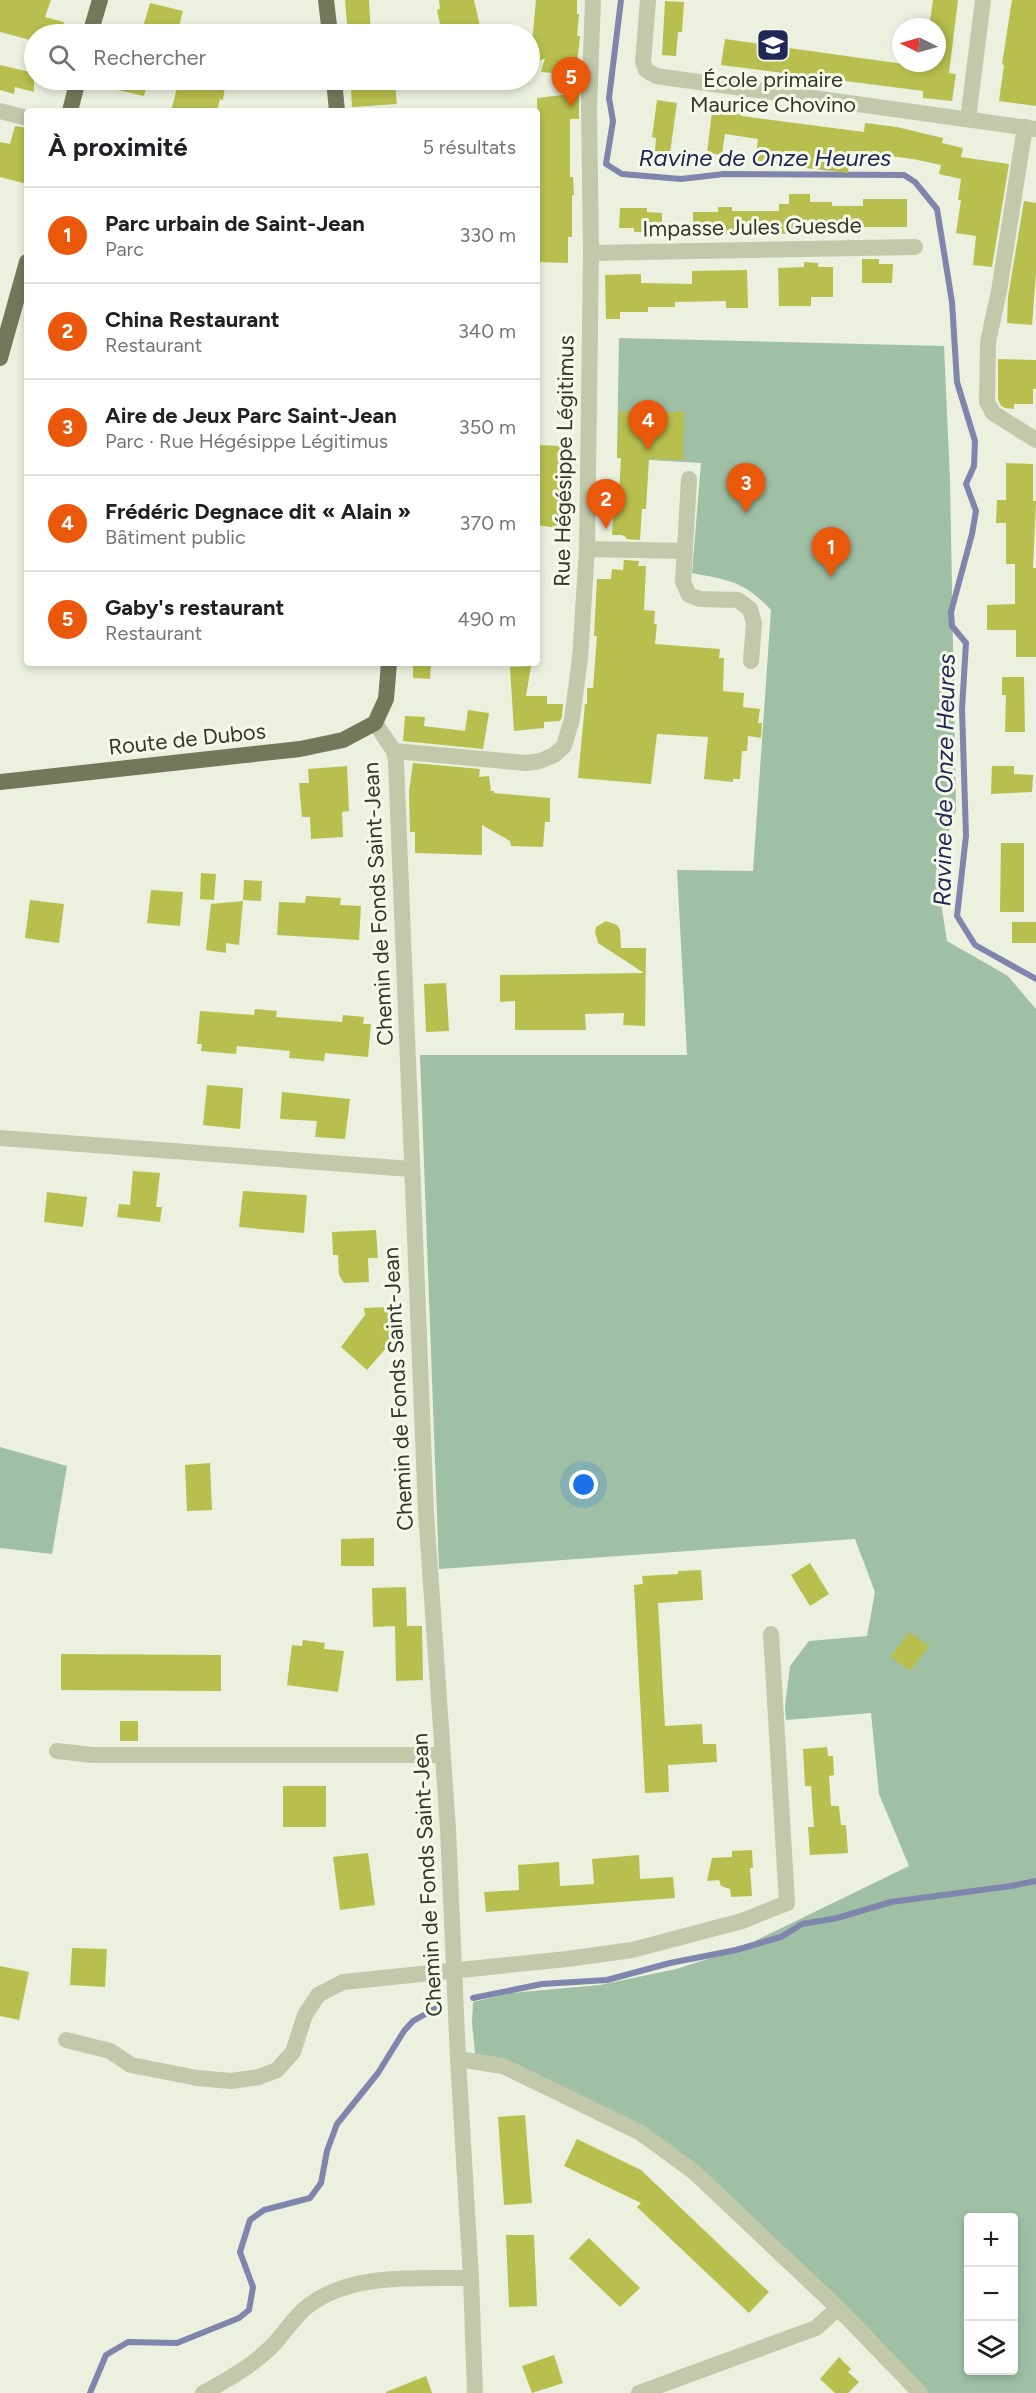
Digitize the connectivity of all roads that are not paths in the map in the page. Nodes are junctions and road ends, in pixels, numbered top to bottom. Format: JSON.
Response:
{"nodes":[{"id":1,"x":100,"y":0,"type":"edge"},
{"id":2,"x":326,"y":0,"type":"edge"},
{"id":3,"x":592,"y":0,"type":"edge"},
{"id":4,"x":648,"y":0,"type":"edge"},
{"id":5,"x":983,"y":0,"type":"edge"},
{"id":6,"x":93,"y":24,"type":"edge"},
{"id":7,"x":329,"y":24,"type":"edge"},
{"id":8,"x":75,"y":90,"type":"edge"},
{"id":9,"x":335,"y":90,"type":"edge"},
{"id":10,"x":71,"y":108,"type":"edge"},
{"id":11,"x":338,"y":108,"type":"edge"},
{"id":12,"x":0,"y":111,"type":"edge"},
{"id":13,"x":24,"y":117,"type":"edge"},
{"id":14,"x":968,"y":119,"type":"junction"},
{"id":15,"x":1030,"y":128,"type":"edge"},
{"id":16,"x":915,"y":247,"type":"dead end"},
{"id":17,"x":591,"y":253,"type":"junction"},
{"id":18,"x":24,"y":273,"type":"edge"},
{"id":19,"x":0,"y":358,"type":"edge"},
{"id":20,"x":1035,"y":439,"type":"edge"},
{"id":21,"x":689,"y":479,"type":"dead end"},
{"id":22,"x":587,"y":549,"type":"junction"},
{"id":23,"x":684,"y":551,"type":"junction"},
{"id":24,"x":751,"y":661,"type":"dead end"},
{"id":25,"x":389,"y":666,"type":"edge"},
{"id":26,"x":375,"y":723,"type":"junction"},
{"id":27,"x":394,"y":751,"type":"junction"},
{"id":28,"x":0,"y":782,"type":"edge"},
{"id":29,"x":0,"y":1138,"type":"edge"},
{"id":30,"x":411,"y":1169,"type":"junction"},
{"id":31,"x":771,"y":1634,"type":"dead end"},
{"id":32,"x":57,"y":1751,"type":"dead end"},
{"id":33,"x":443,"y":1755,"type":"junction"},
{"id":34,"x":455,"y":1969,"type":"junction"},
{"id":35,"x":66,"y":2040,"type":"dead end"},
{"id":36,"x":458,"y":2059,"type":"junction"},
{"id":37,"x":471,"y":2278,"type":"junction"},
{"id":38,"x":838,"y":2308,"type":"junction"},
{"id":39,"x":204,"y":2393,"type":"edge"},
{"id":40,"x":475,"y":2393,"type":"edge"},
{"id":41,"x":639,"y":2393,"type":"edge"},
{"id":42,"x":920,"y":2393,"type":"edge"}],
"edges":[{"from":1,"to":6,"type":"main road"},
{"from":2,"to":7,"type":"main road"},
{"from":3,"to":17,"type":"street","name":"Rue Hégésippe Légitimus"},
{"from":4,"to":14,"type":"street"},
{"from":5,"to":14,"type":"street"},
{"from":8,"to":10,"type":"main road"},
{"from":9,"to":11,"type":"main road"},
{"from":12,"to":13,"type":"street"},
{"from":14,"to":15,"type":"street"},
{"from":15,"to":20,"type":"street"},
{"from":16,"to":17,"type":"street","name":"Impasse Jules Guesde"},
{"from":17,"to":22,"type":"street","name":"Rue Hégésippe Légitimus"},
{"from":18,"to":19,"type":"main road"},
{"from":21,"to":23,"type":"street"},
{"from":22,"to":23,"type":"street"},
{"from":22,"to":27,"type":"street","name":"Rue Hégésippe Légitimus"},
{"from":23,"to":24,"type":"street"},
{"from":25,"to":26,"type":"main road"},
{"from":26,"to":27,"type":"street","name":"Chemin de Fonds Saint-Jean"},
{"from":26,"to":28,"type":"main road","name":"Route de Dubos"},
{"from":27,"to":30,"type":"street","name":"Chemin de Fonds Saint-Jean"},
{"from":29,"to":30,"type":"street"},
{"from":30,"to":33,"type":"street","name":"Chemin de Fonds Saint-Jean"},
{"from":31,"to":34,"type":"street"},
{"from":32,"to":33,"type":"street"},
{"from":33,"to":34,"type":"street","name":"Chemin de Fonds Saint-Jean"},
{"from":34,"to":35,"type":"street"},
{"from":34,"to":36,"type":"street","name":"Chemin de Fonds Saint-Jean"},
{"from":36,"to":37,"type":"street","name":"Chemin de Fonds Saint-Jean"},
{"from":36,"to":38,"type":"street"},
{"from":37,"to":39,"type":"street"},
{"from":37,"to":40,"type":"street","name":"Chemin de Fonds Saint-Jean"},
{"from":38,"to":41,"type":"street"},
{"from":38,"to":42,"type":"street"}]}
